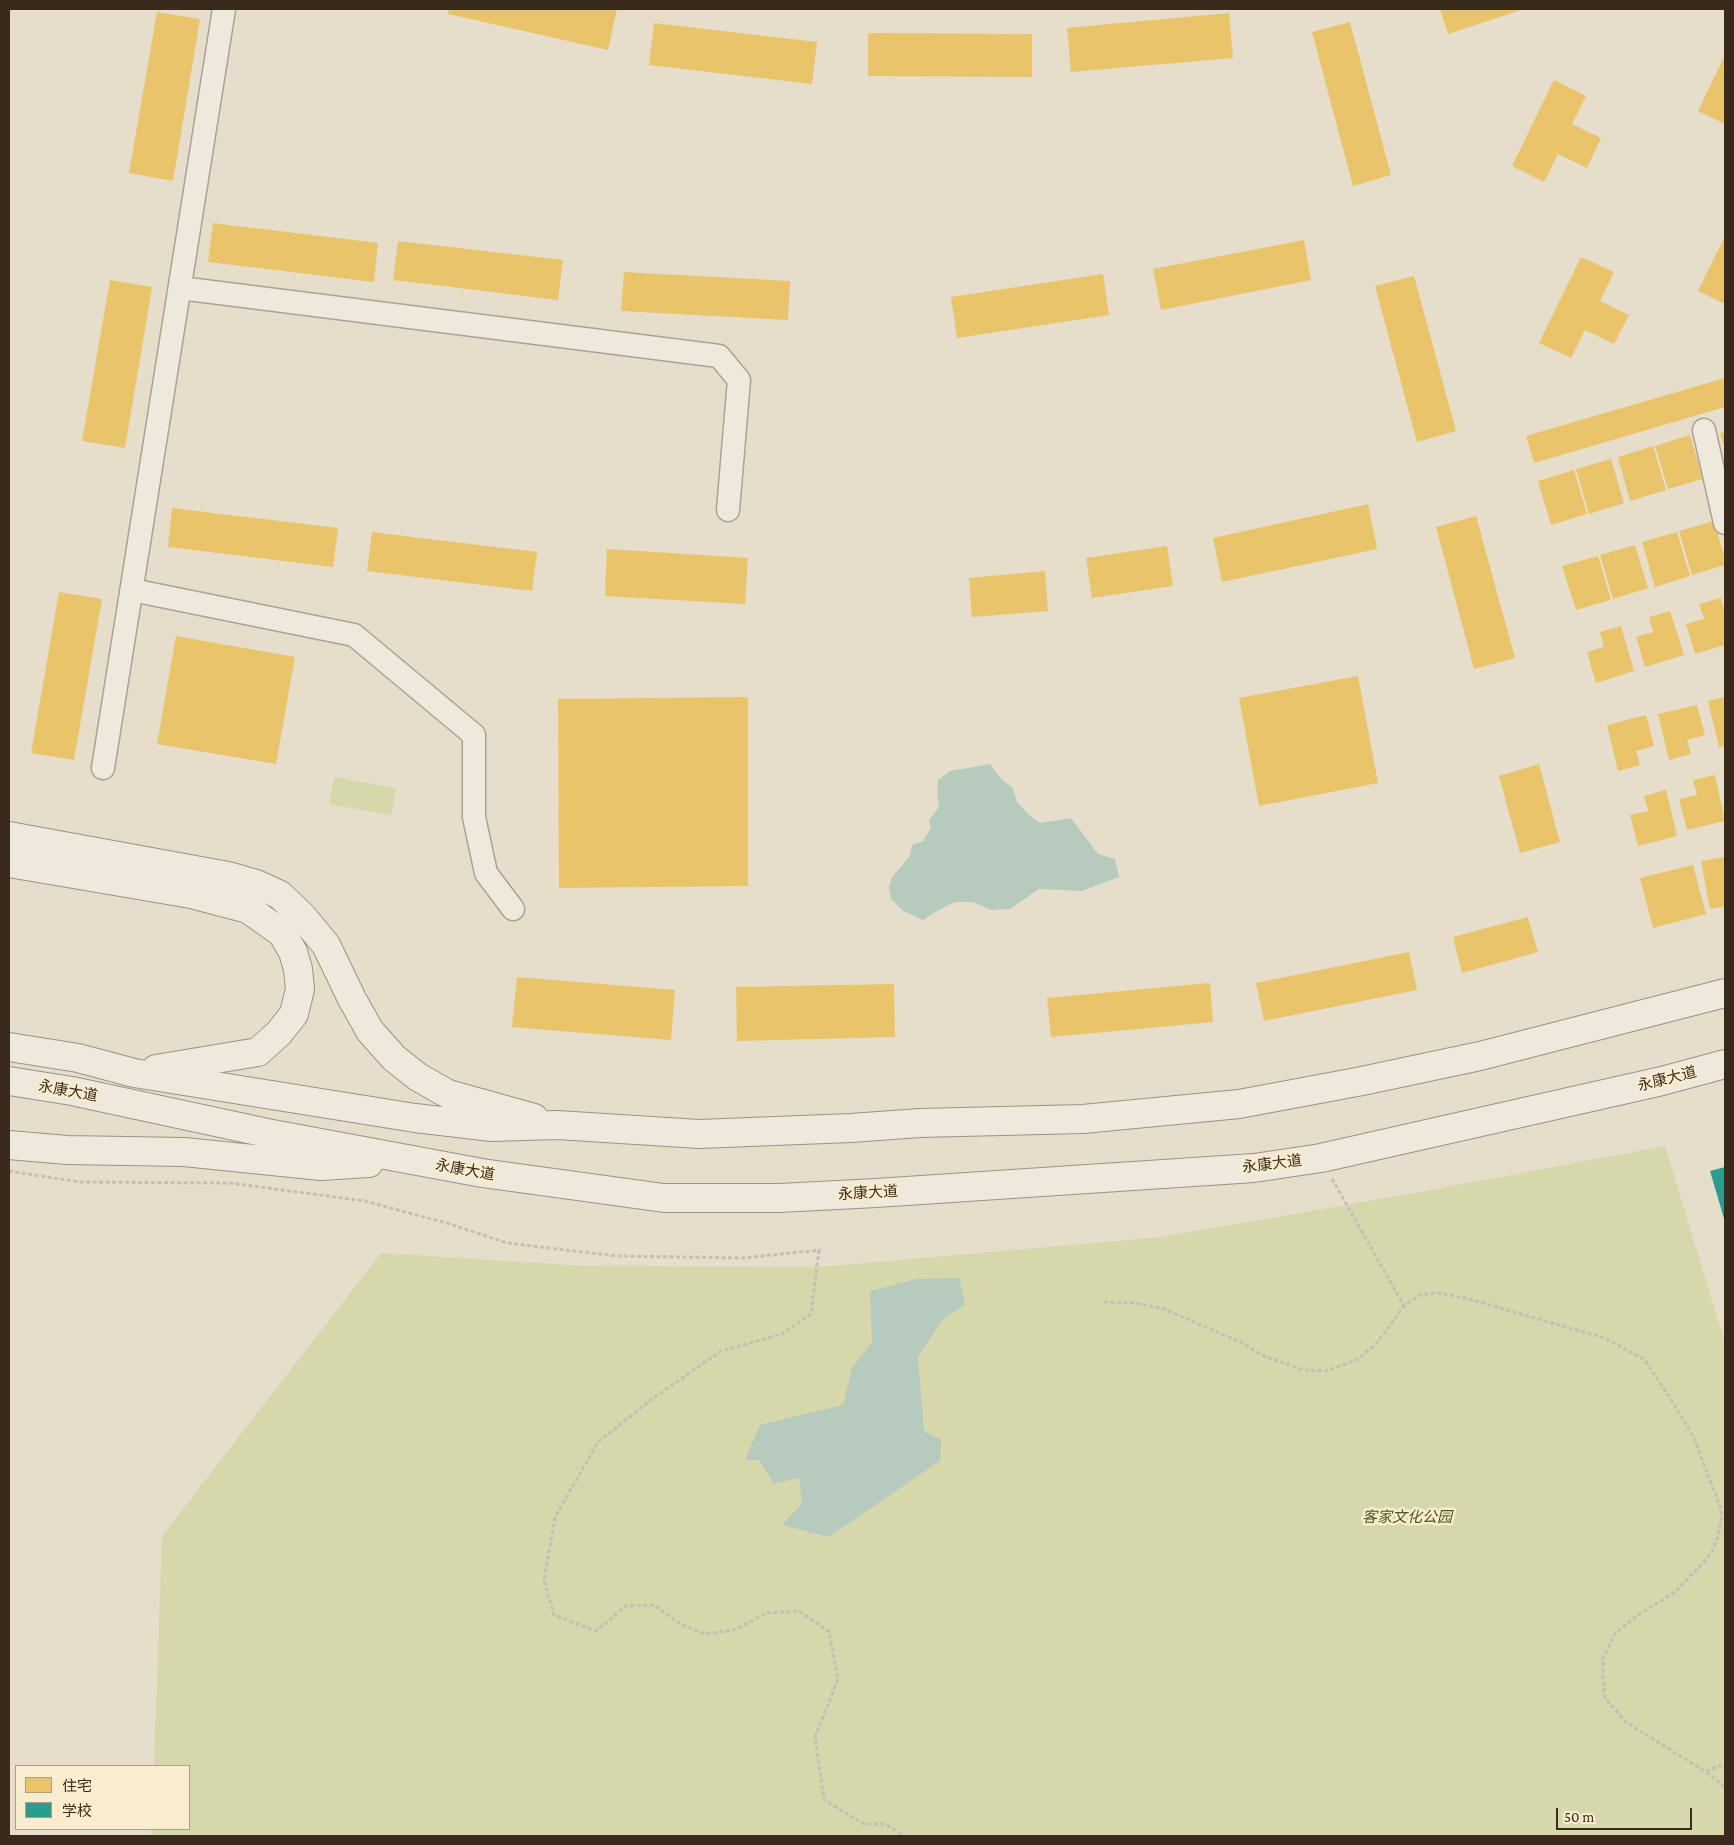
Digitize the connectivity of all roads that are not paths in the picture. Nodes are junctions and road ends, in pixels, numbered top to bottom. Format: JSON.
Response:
{"nodes":[{"id":1,"x":224,"y":9,"type":"edge"},
{"id":2,"x":180,"y":288,"type":"junction"},
{"id":3,"x":1704,"y":430,"type":"dead end"},
{"id":4,"x":728,"y":510,"type":"dead end"},
{"id":5,"x":1725,"y":523,"type":"edge"},
{"id":6,"x":132,"y":590,"type":"junction"},
{"id":7,"x":103,"y":768,"type":"dead end"},
{"id":8,"x":9,"y":836,"type":"edge"},
{"id":9,"x":9,"y":863,"type":"edge"},
{"id":10,"x":513,"y":909,"type":"dead end"},
{"id":11,"x":1725,"y":993,"type":"edge"},
{"id":12,"x":9,"y":1047,"type":"edge"},
{"id":13,"x":1725,"y":1064,"type":"edge"},
{"id":14,"x":134,"y":1073,"type":"junction"},
{"id":15,"x":9,"y":1081,"type":"edge"},
{"id":16,"x":558,"y":1125,"type":"junction"},
{"id":17,"x":9,"y":1145,"type":"edge"},
{"id":18,"x":417,"y":1161,"type":"junction"}],
"edges":[{"from":1,"to":2,"type":"street"},
{"from":2,"to":4,"type":"street"},
{"from":2,"to":6,"type":"street"},
{"from":3,"to":5,"type":"street"},
{"from":6,"to":7,"type":"street"},
{"from":6,"to":10,"type":"street"},
{"from":8,"to":16,"type":"main road"},
{"from":9,"to":14,"type":"main road"},
{"from":11,"to":16,"type":"main road"},
{"from":12,"to":14,"type":"main road"},
{"from":13,"to":18,"type":"main road","name":"永康大道"},
{"from":14,"to":16,"type":"main road"},
{"from":15,"to":18,"type":"main road","name":"永康大道"},
{"from":17,"to":18,"type":"main road"}]}
